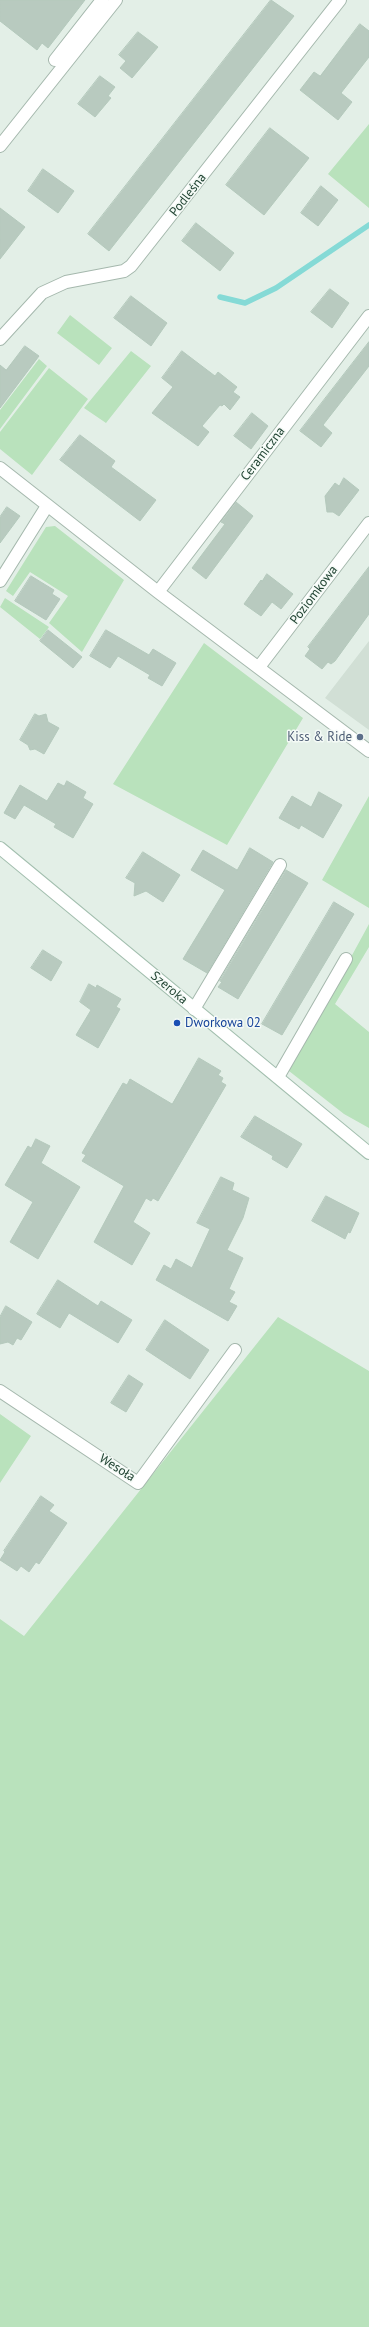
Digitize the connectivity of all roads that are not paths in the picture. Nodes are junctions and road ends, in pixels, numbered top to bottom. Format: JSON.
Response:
{"nodes":[{"id":1,"x":102,"y":0,"type":"edge"},
{"id":2,"x":116,"y":0,"type":"edge"},
{"id":3,"x":340,"y":0,"type":"edge"},
{"id":4,"x":55,"y":60,"type":"dead end"},
{"id":5,"x":0,"y":146,"type":"edge"},
{"id":6,"x":369,"y":316,"type":"edge"},
{"id":7,"x":0,"y":339,"type":"edge"},
{"id":8,"x":0,"y":468,"type":"edge"},
{"id":9,"x":47,"y":506,"type":"junction"},
{"id":10,"x":369,"y":524,"type":"edge"},
{"id":11,"x":0,"y":581,"type":"edge"},
{"id":12,"x":158,"y":592,"type":"junction"},
{"id":13,"x":259,"y":667,"type":"junction"},
{"id":14,"x":369,"y":751,"type":"edge"},
{"id":15,"x":0,"y":848,"type":"edge"},
{"id":16,"x":280,"y":865,"type":"dead end"},
{"id":17,"x":346,"y":959,"type":"dead end"},
{"id":18,"x":194,"y":1009,"type":"junction"},
{"id":19,"x":278,"y":1077,"type":"junction"},
{"id":20,"x":356,"y":1142,"type":"junction"},
{"id":21,"x":369,"y":1146,"type":"edge"},
{"id":22,"x":369,"y":1153,"type":"edge"},
{"id":23,"x":235,"y":1350,"type":"dead end"},
{"id":24,"x":0,"y":1391,"type":"edge"}],
"edges":[{"from":1,"to":4,"type":"street"},
{"from":2,"to":5,"type":"street"},
{"from":3,"to":7,"type":"street","name":"Podleśna"},
{"from":6,"to":12,"type":"street","name":"Ceramiczna"},
{"from":8,"to":9,"type":"street"},
{"from":9,"to":11,"type":"street"},
{"from":9,"to":12,"type":"street"},
{"from":10,"to":13,"type":"street","name":"Poziomkowa"},
{"from":12,"to":13,"type":"street"},
{"from":13,"to":14,"type":"street"},
{"from":15,"to":18,"type":"street","name":"Szeroka"},
{"from":16,"to":18,"type":"street"},
{"from":17,"to":19,"type":"street"},
{"from":18,"to":19,"type":"street","name":"Szeroka"},
{"from":19,"to":20,"type":"street","name":"Szeroka"},
{"from":20,"to":21,"type":"street","name":"Szeroka"},
{"from":20,"to":22,"type":"street","name":"Szeroka"},
{"from":23,"to":24,"type":"street","name":"Wesoła"}]}
